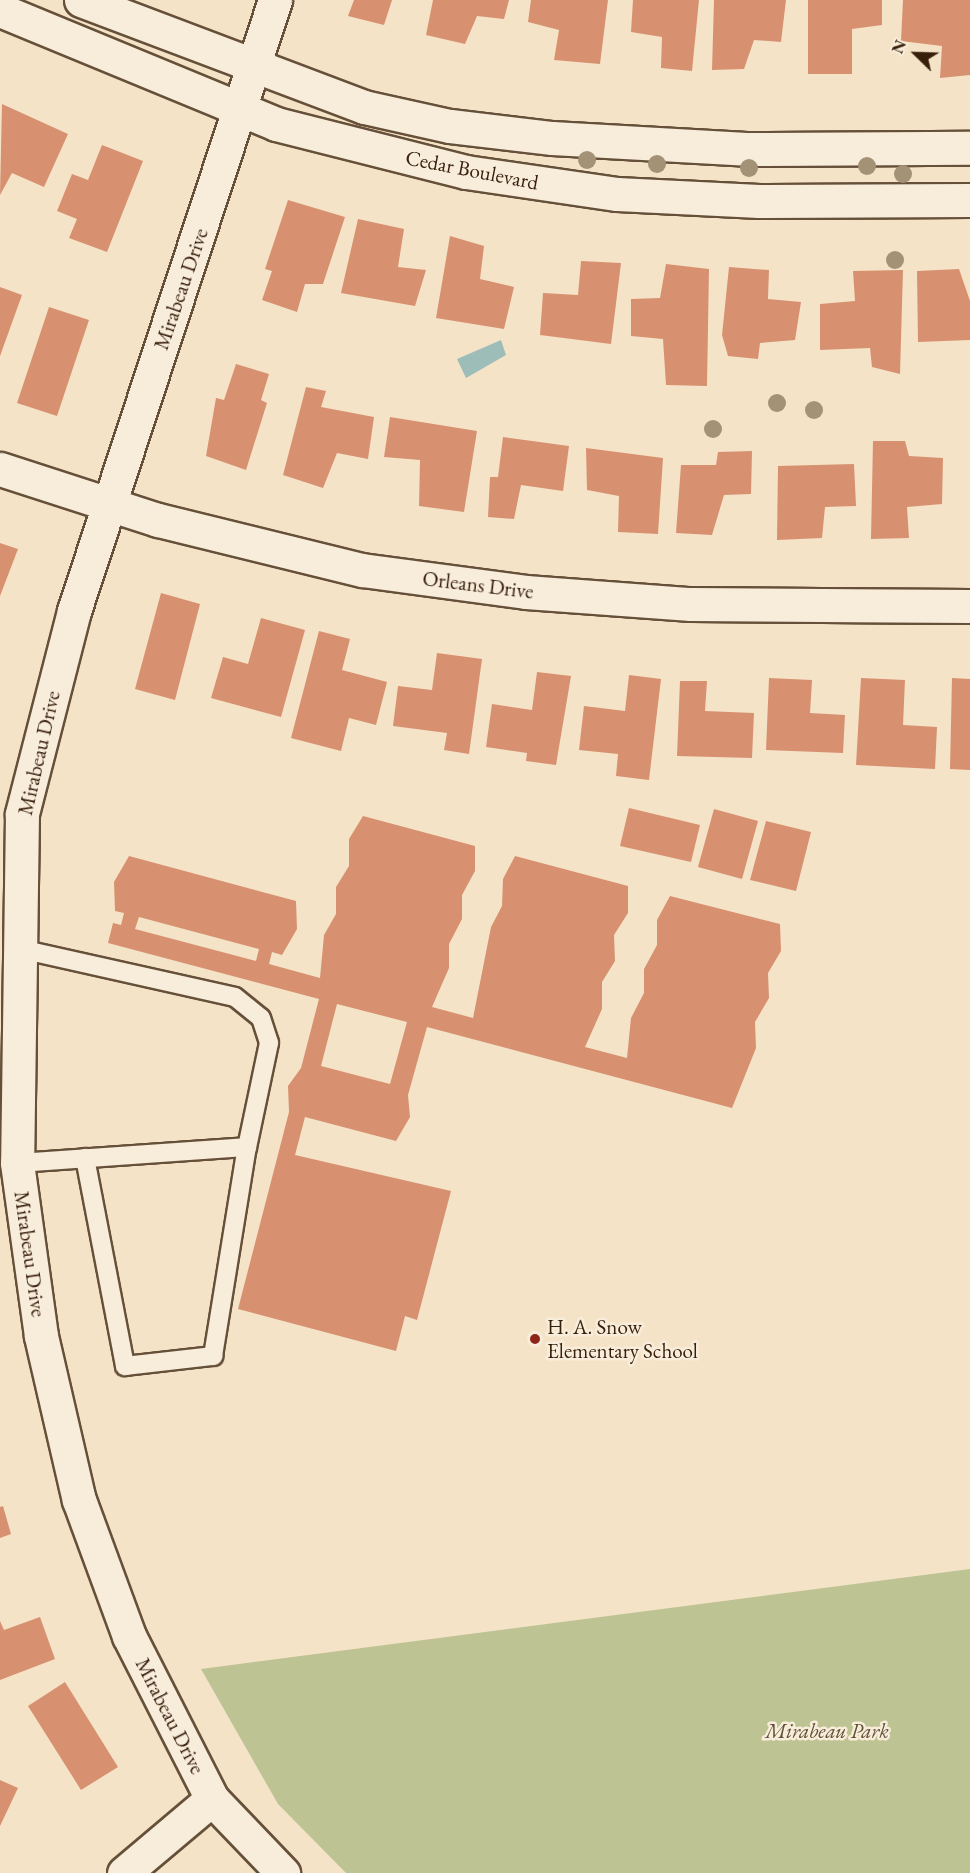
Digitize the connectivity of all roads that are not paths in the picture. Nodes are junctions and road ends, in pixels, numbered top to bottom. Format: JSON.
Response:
{"nodes":[{"id":1,"x":81,"y":0,"type":"edge"},
{"id":2,"x":275,"y":0,"type":"edge"},
{"id":3,"x":0,"y":10,"type":"edge"},
{"id":4,"x":253,"y":68,"type":"junction"},
{"id":5,"x":239,"y":110,"type":"junction"},
{"id":6,"x":970,"y":148,"type":"edge"},
{"id":7,"x":970,"y":200,"type":"edge"},
{"id":8,"x":0,"y":470,"type":"edge"},
{"id":9,"x":108,"y":504,"type":"junction"},
{"id":10,"x":970,"y":606,"type":"edge"},
{"id":11,"x":16,"y":948,"type":"junction"},
{"id":12,"x":247,"y":1147,"type":"junction"},
{"id":13,"x":85,"y":1158,"type":"junction"},
{"id":14,"x":17,"y":1163,"type":"junction"},
{"id":15,"x":212,"y":1799,"type":"junction"},
{"id":16,"x":124,"y":1873,"type":"edge"},
{"id":17,"x":283,"y":1873,"type":"edge"}],
"edges":[{"from":1,"to":4,"type":"street","name":"Cedar Boulevard"},
{"from":2,"to":4,"type":"street","name":"Mirabeau Drive"},
{"from":3,"to":5,"type":"street","name":"Cedar Boulevard"},
{"from":4,"to":5,"type":"street","name":"Mirabeau Drive"},
{"from":4,"to":6,"type":"street","name":"Cedar Boulevard"},
{"from":5,"to":7,"type":"street","name":"Cedar Boulevard"},
{"from":5,"to":9,"type":"street","name":"Mirabeau Drive"},
{"from":8,"to":9,"type":"street","name":"Orleans Drive"},
{"from":9,"to":10,"type":"street","name":"Orleans Drive"},
{"from":9,"to":11,"type":"street","name":"Mirabeau Drive"},
{"from":11,"to":12,"type":"lane"},
{"from":11,"to":14,"type":"street","name":"Mirabeau Drive"},
{"from":12,"to":13,"type":"lane"},
{"from":12,"to":13,"type":"lane"},
{"from":13,"to":14,"type":"lane"},
{"from":14,"to":15,"type":"street","name":"Mirabeau Drive"},
{"from":15,"to":16,"type":"street"},
{"from":15,"to":17,"type":"street","name":"Mirabeau Drive"}]}
